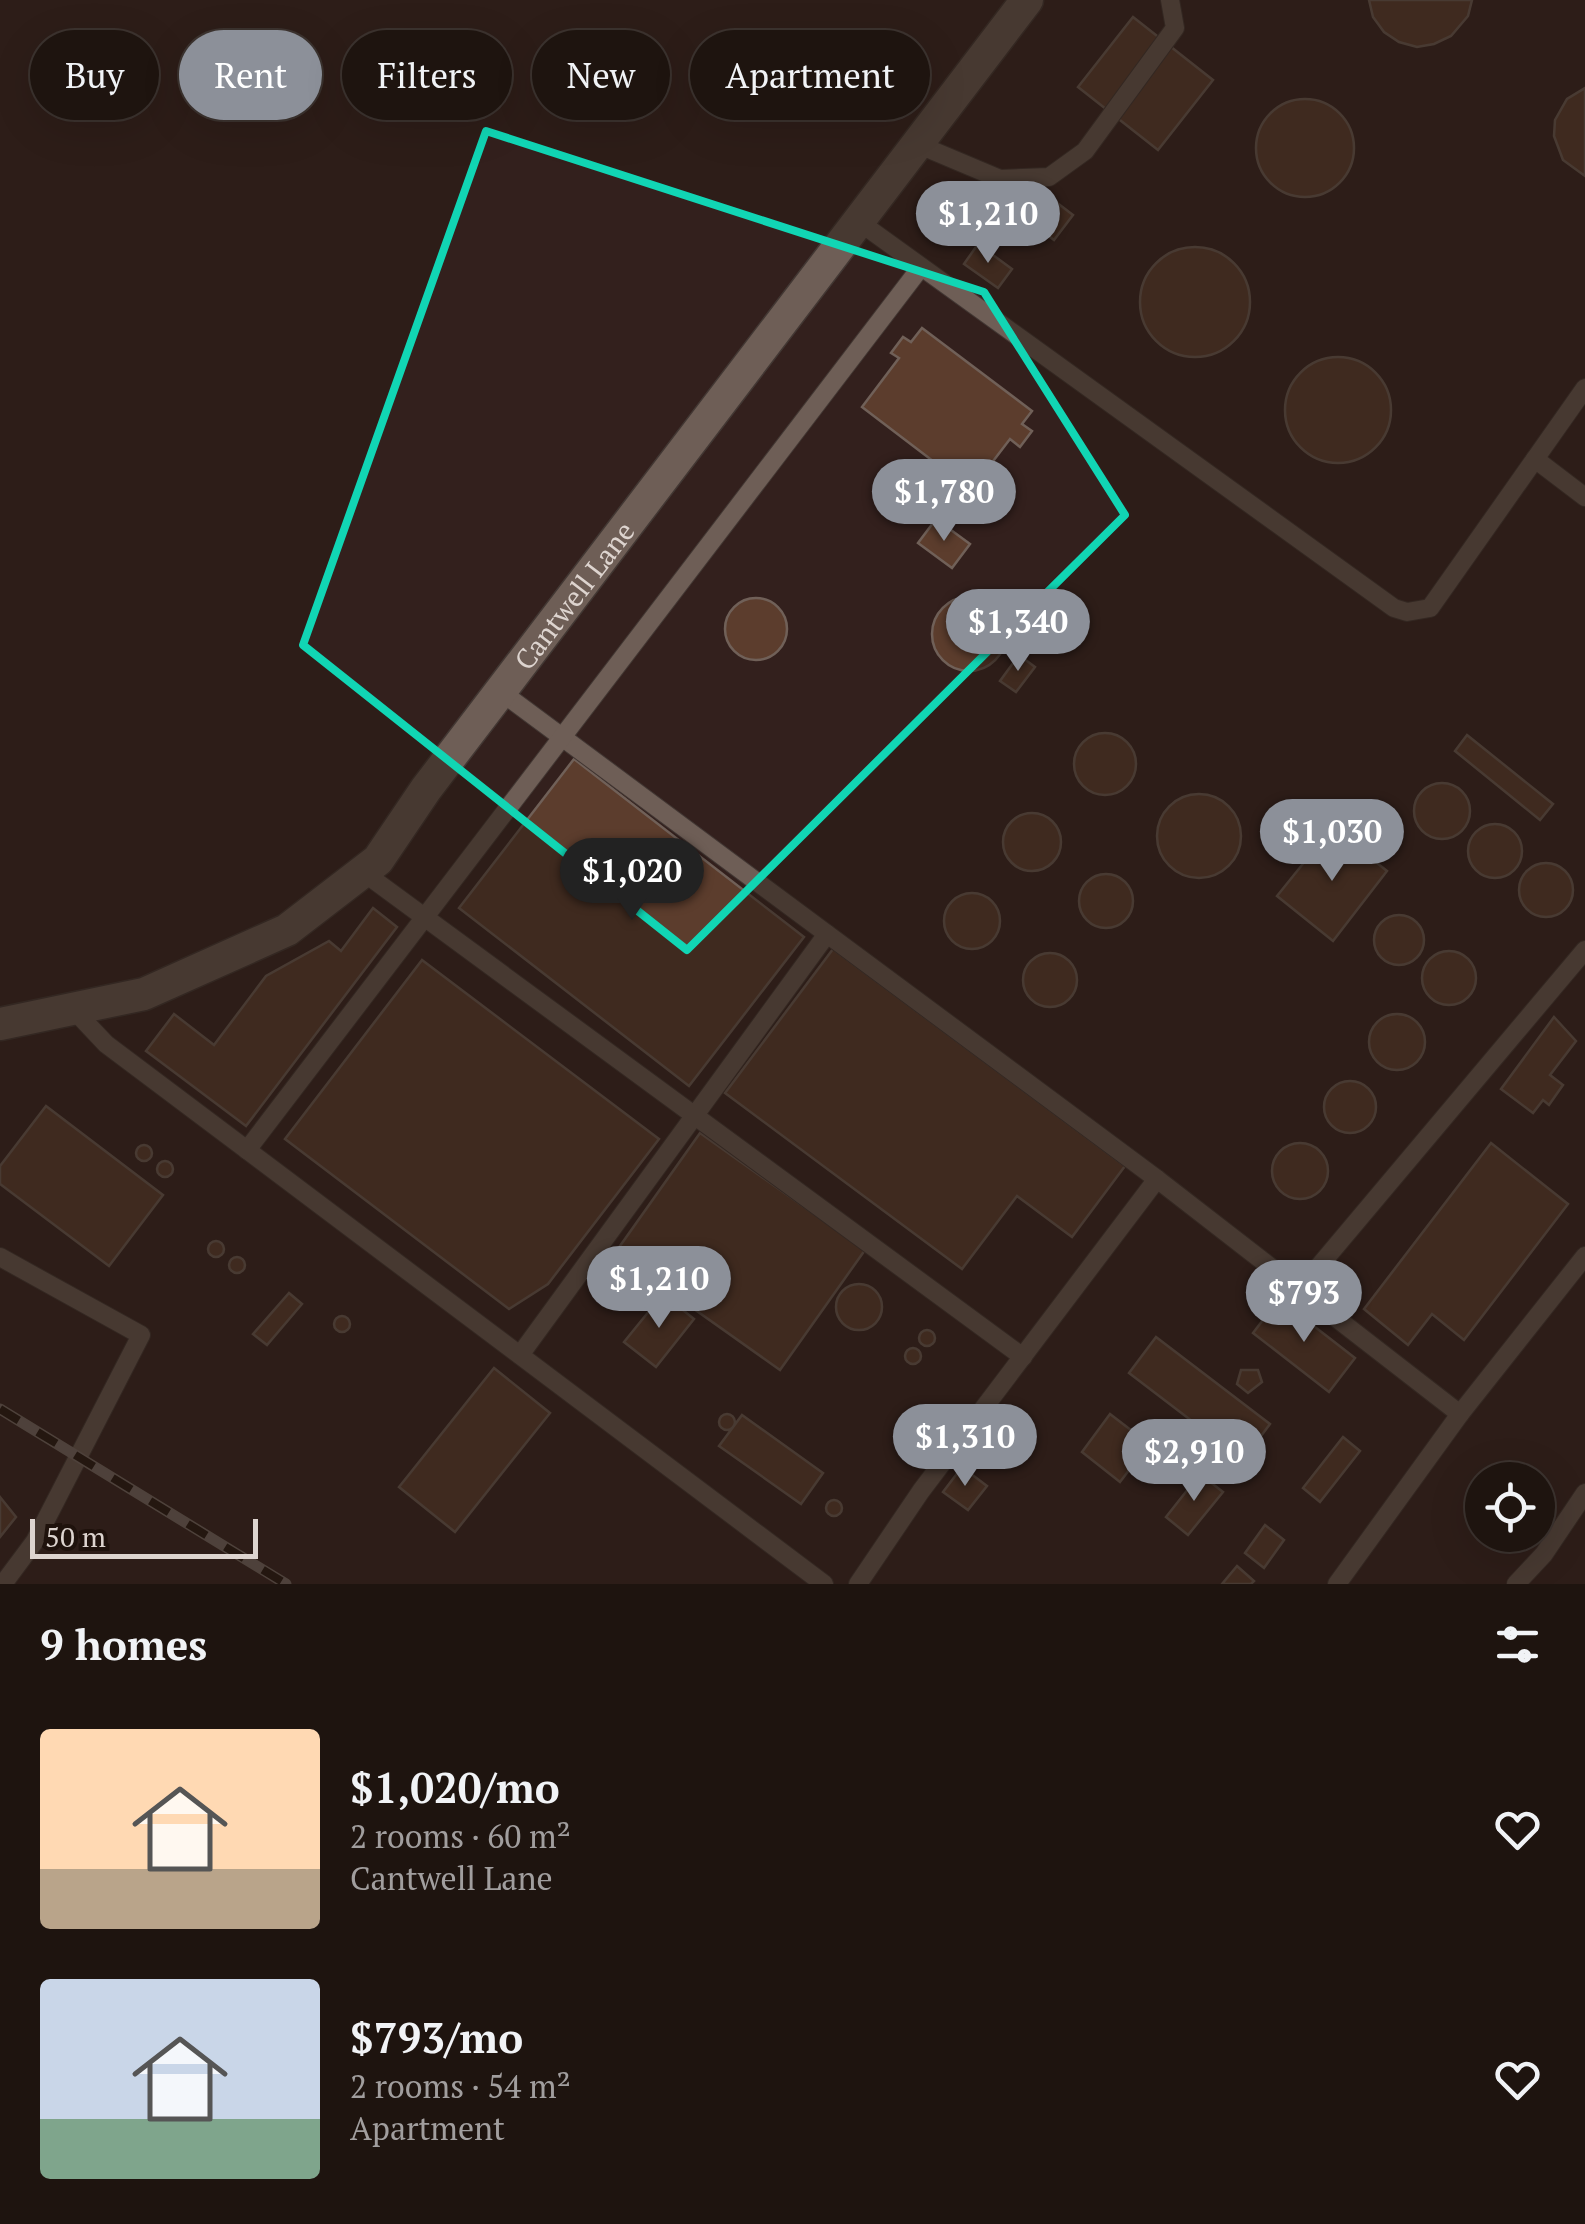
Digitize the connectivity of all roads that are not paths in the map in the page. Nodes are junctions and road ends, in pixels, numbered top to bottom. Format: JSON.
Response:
{"nodes":[{"id":1,"x":1027,"y":0,"type":"edge"},
{"id":2,"x":1170,"y":0,"type":"edge"},
{"id":3,"x":918,"y":144,"type":"junction"},
{"id":4,"x":858,"y":221,"type":"junction"},
{"id":5,"x":920,"y":266,"type":"junction"},
{"id":6,"x":1585,"y":388,"type":"edge"},
{"id":7,"x":1535,"y":459,"type":"junction"},
{"id":8,"x":1585,"y":496,"type":"edge"},
{"id":9,"x":500,"y":691,"type":"junction"},
{"id":10,"x":562,"y":736,"type":"junction"},
{"id":11,"x":363,"y":872,"type":"junction"},
{"id":12,"x":424,"y":919,"type":"junction"},
{"id":13,"x":827,"y":934,"type":"junction"},
{"id":14,"x":1585,"y":950,"type":"edge"},
{"id":15,"x":73,"y":1009,"type":"junction"},
{"id":16,"x":0,"y":1024,"type":"edge"},
{"id":17,"x":694,"y":1116,"type":"junction"},
{"id":18,"x":247,"y":1150,"type":"junction"},
{"id":19,"x":1157,"y":1179,"type":"junction"},
{"id":20,"x":1585,"y":1256,"type":"edge"},
{"id":21,"x":0,"y":1257,"type":"edge"},
{"id":22,"x":1300,"y":1290,"type":"junction"},
{"id":23,"x":520,"y":1356,"type":"junction"},
{"id":24,"x":1022,"y":1357,"type":"junction"},
{"id":25,"x":1460,"y":1414,"type":"junction"},
{"id":26,"x":1585,"y":1493,"type":"edge"},
{"id":27,"x":3,"y":1584,"type":"edge"},
{"id":28,"x":824,"y":1584,"type":"edge"},
{"id":29,"x":858,"y":1584,"type":"edge"},
{"id":30,"x":1337,"y":1584,"type":"edge"},
{"id":31,"x":1516,"y":1584,"type":"edge"}],
"edges":[{"from":1,"to":3,"type":"street","name":"Cantwell Lane"},
{"from":2,"to":3,"type":"lane"},
{"from":3,"to":4,"type":"street","name":"Cantwell Lane"},
{"from":4,"to":5,"type":"lane"},
{"from":4,"to":9,"type":"street","name":"Cantwell Lane"},
{"from":5,"to":7,"type":"lane"},
{"from":5,"to":10,"type":"lane"},
{"from":6,"to":7,"type":"lane"},
{"from":7,"to":8,"type":"lane"},
{"from":9,"to":10,"type":"lane"},
{"from":9,"to":11,"type":"street","name":"Cantwell Lane"},
{"from":10,"to":12,"type":"lane"},
{"from":10,"to":13,"type":"lane"},
{"from":11,"to":12,"type":"lane"},
{"from":11,"to":15,"type":"street","name":"Cantwell Lane"},
{"from":12,"to":17,"type":"lane"},
{"from":12,"to":18,"type":"lane"},
{"from":13,"to":17,"type":"lane"},
{"from":13,"to":19,"type":"lane"},
{"from":14,"to":22,"type":"lane"},
{"from":15,"to":16,"type":"street","name":"Cantwell Lane"},
{"from":15,"to":18,"type":"lane"},
{"from":17,"to":23,"type":"lane"},
{"from":17,"to":24,"type":"lane"},
{"from":18,"to":23,"type":"lane"},
{"from":19,"to":22,"type":"lane"},
{"from":19,"to":24,"type":"lane"},
{"from":20,"to":25,"type":"lane"},
{"from":21,"to":27,"type":"lane"},
{"from":22,"to":25,"type":"lane"},
{"from":23,"to":28,"type":"lane"},
{"from":24,"to":29,"type":"lane"},
{"from":25,"to":30,"type":"lane"},
{"from":26,"to":31,"type":"lane"}]}
